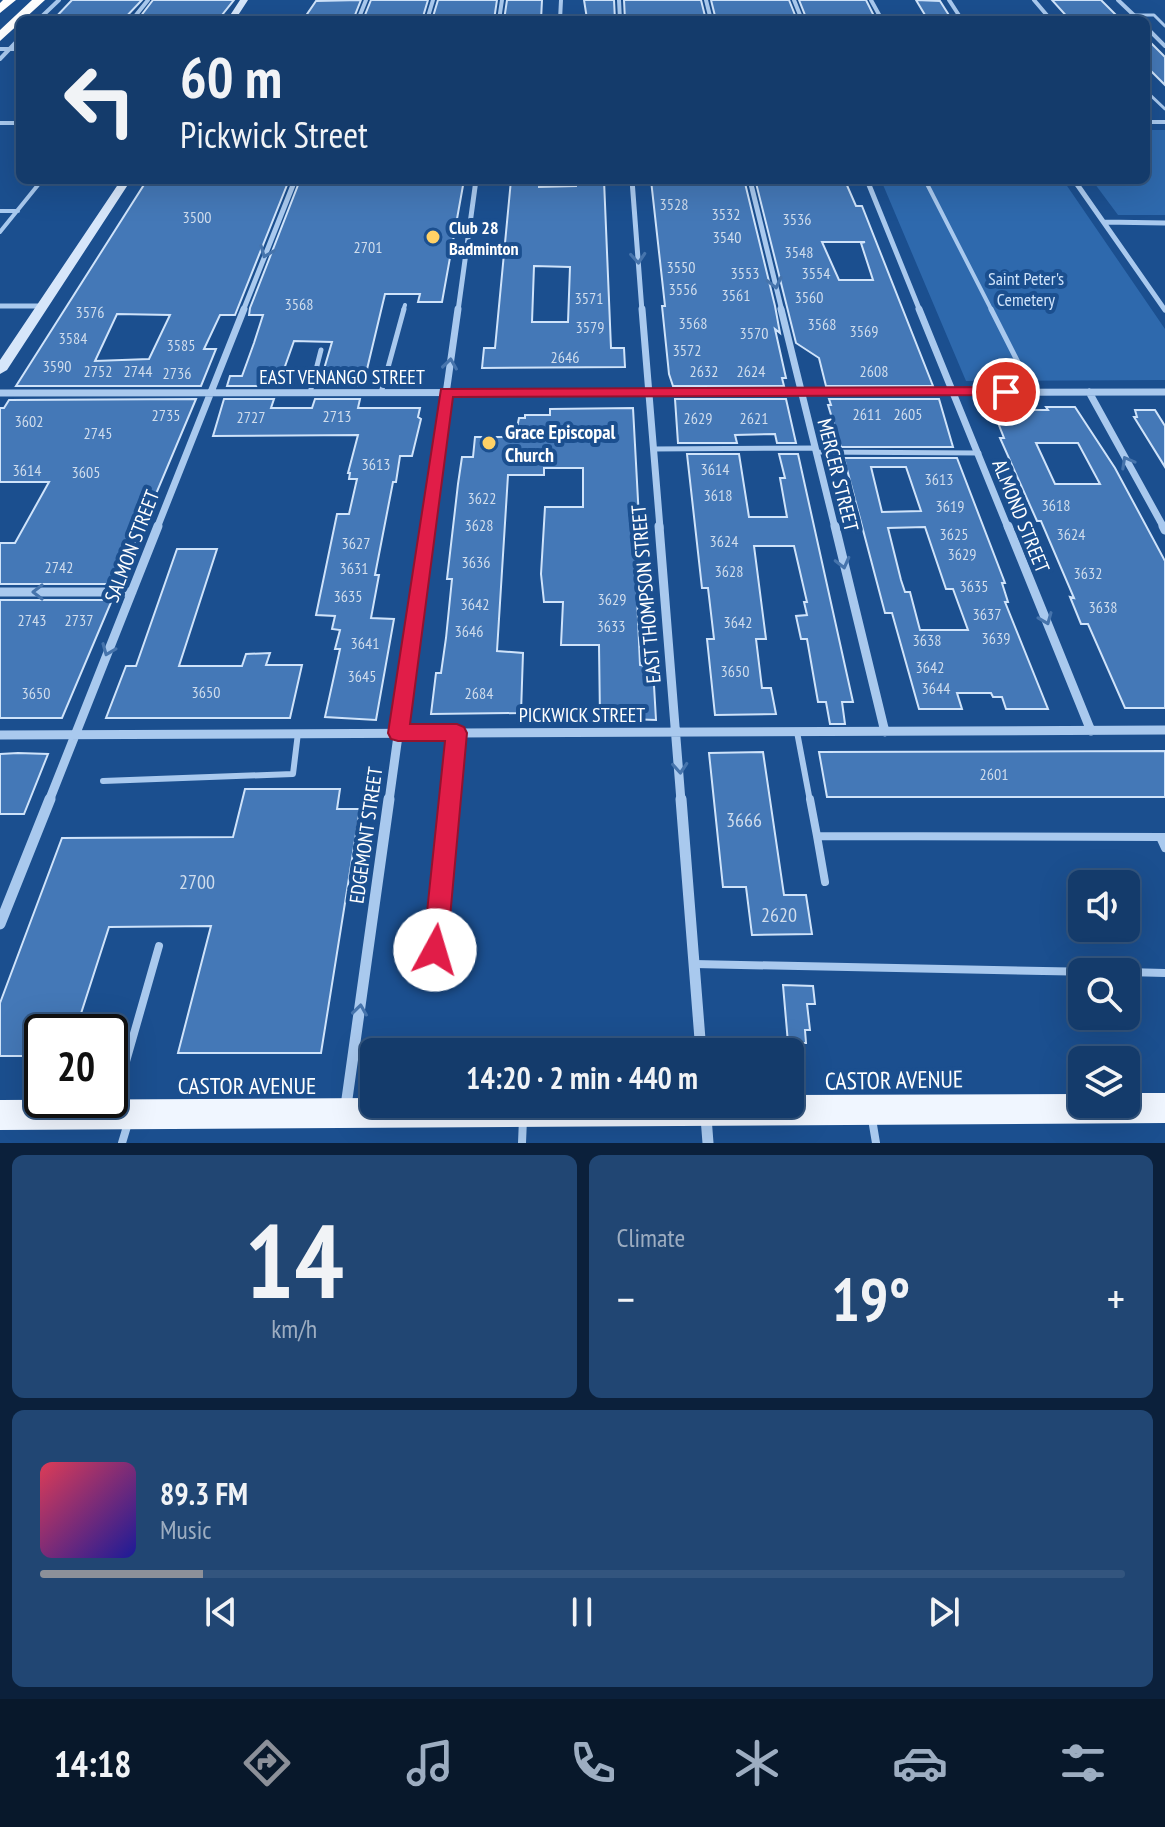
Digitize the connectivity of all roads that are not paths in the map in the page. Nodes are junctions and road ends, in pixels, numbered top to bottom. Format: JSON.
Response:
{"nodes":[{"id":1,"x":10,"y":0,"type":"edge"},
{"id":2,"x":39,"y":0,"type":"edge"},
{"id":3,"x":59,"y":0,"type":"edge"},
{"id":4,"x":148,"y":0,"type":"edge"},
{"id":5,"x":1034,"y":0,"type":"edge"},
{"id":6,"x":1118,"y":0,"type":"edge"},
{"id":7,"x":0,"y":9,"type":"edge"},
{"id":8,"x":1165,"y":13,"type":"edge"},
{"id":9,"x":1133,"y":15,"type":"joint"},
{"id":10,"x":1154,"y":15,"type":"junction"},
{"id":11,"x":22,"y":16,"type":"edge"},
{"id":12,"x":42,"y":16,"type":"edge"},
{"id":13,"x":135,"y":16,"type":"edge"},
{"id":14,"x":1048,"y":16,"type":"edge"},
{"id":15,"x":16,"y":22,"type":"edge"},
{"id":16,"x":1163,"y":22,"type":"edge"},
{"id":17,"x":0,"y":37,"type":"edge"},
{"id":18,"x":16,"y":42,"type":"edge"},
{"id":19,"x":0,"y":49,"type":"edge"},
{"id":20,"x":10,"y":49,"type":"junction"},
{"id":21,"x":16,"y":49,"type":"edge"},
{"id":22,"x":0,"y":59,"type":"edge"},
{"id":23,"x":1150,"y":95,"type":"edge"},
{"id":24,"x":1165,"y":109,"type":"edge"},
{"id":25,"x":39,"y":184,"type":"edge"},
{"id":26,"x":123,"y":184,"type":"edge"},
{"id":27,"x":293,"y":184,"type":"edge"},
{"id":28,"x":475,"y":184,"type":"edge"},
{"id":29,"x":632,"y":184,"type":"edge"},
{"id":30,"x":751,"y":184,"type":"edge"},
{"id":31,"x":869,"y":184,"type":"edge"},
{"id":32,"x":927,"y":184,"type":"edge"},
{"id":33,"x":1077,"y":184,"type":"edge"},
{"id":34,"x":0,"y":211,"type":"edge"},
{"id":35,"x":18,"y":211,"type":"junction"},
{"id":36,"x":1104,"y":222,"type":"junction"},
{"id":37,"x":1165,"y":223,"type":"edge"},
{"id":38,"x":0,"y":232,"type":"edge"},
{"id":39,"x":405,"y":305,"type":"dead end"},
{"id":40,"x":0,"y":306,"type":"edge"},
{"id":41,"x":42,"y":306,"type":"junction"},
{"id":42,"x":1165,"y":310,"type":"edge"},
{"id":43,"x":321,"y":350,"type":"dead end"},
{"id":44,"x":0,"y":370,"type":"edge"},
{"id":45,"x":649,"y":391,"type":"junction"},
{"id":46,"x":953,"y":391,"type":"junction"},
{"id":47,"x":446,"y":392,"type":"junction"},
{"id":48,"x":1033,"y":392,"type":"junction"},
{"id":49,"x":1089,"y":392,"type":"junction"},
{"id":50,"x":1165,"y":392,"type":"edge"},
{"id":51,"x":0,"y":393,"type":"edge"},
{"id":52,"x":209,"y":393,"type":"junction"},
{"id":53,"x":310,"y":393,"type":"junction"},
{"id":54,"x":381,"y":393,"type":"junction"},
{"id":55,"x":801,"y":393,"type":"junction"},
{"id":56,"x":654,"y":449,"type":"junction"},
{"id":57,"x":815,"y":450,"type":"junction"},
{"id":58,"x":979,"y":453,"type":"junction"},
{"id":59,"x":1165,"y":530,"type":"edge"},
{"id":60,"x":0,"y":592,"type":"edge"},
{"id":61,"x":132,"y":592,"type":"junction"},
{"id":62,"x":1165,"y":730,"type":"edge"},
{"id":63,"x":1091,"y":731,"type":"junction"},
{"id":64,"x":677,"y":732,"type":"junction"},
{"id":65,"x":797,"y":732,"type":"junction"},
{"id":66,"x":885,"y":732,"type":"junction"},
{"id":67,"x":298,"y":733,"type":"junction"},
{"id":68,"x":398,"y":733,"type":"junction"},
{"id":69,"x":457,"y":733,"type":"junction"},
{"id":70,"x":0,"y":735,"type":"edge"},
{"id":71,"x":75,"y":735,"type":"junction"},
{"id":72,"x":103,"y":781,"type":"dead end"},
{"id":73,"x":817,"y":836,"type":"junction"},
{"id":74,"x":1162,"y":837,"type":"edge"},
{"id":75,"x":1165,"y":848,"type":"edge"},
{"id":76,"x":825,"y":882,"type":"dead end"},
{"id":77,"x":0,"y":924,"type":"edge"},
{"id":78,"x":159,"y":946,"type":"dead end"},
{"id":79,"x":694,"y":964,"type":"junction"},
{"id":80,"x":1068,"y":971,"type":"edge"},
{"id":81,"x":1140,"y":972,"type":"edge"},
{"id":82,"x":1165,"y":973,"type":"edge"},
{"id":83,"x":432,"y":981,"type":"dead end"},
{"id":84,"x":700,"y":1038,"type":"edge"},
{"id":85,"x":1165,"y":1108,"type":"edge"},
{"id":86,"x":804,"y":1109,"type":"edge"},
{"id":87,"x":871,"y":1110,"type":"junction"},
{"id":88,"x":0,"y":1115,"type":"edge"},
{"id":89,"x":345,"y":1115,"type":"junction"},
{"id":90,"x":614,"y":1118,"type":"edge"},
{"id":91,"x":706,"y":1118,"type":"edge"},
{"id":92,"x":121,"y":1124,"type":"edge"},
{"id":93,"x":522,"y":1128,"type":"edge"},
{"id":94,"x":708,"y":1143,"type":"edge"},
{"id":95,"x":876,"y":1143,"type":"edge"}],
"edges":[{"from":1,"to":7,"type":"highway"},
{"from":2,"to":11,"type":"highway"},
{"from":3,"to":12,"type":"street"},
{"from":4,"to":13,"type":"street"},
{"from":5,"to":14,"type":"street"},
{"from":6,"to":9,"type":"street"},
{"from":8,"to":10,"type":"lane"},
{"from":9,"to":10,"type":"lane"},
{"from":10,"to":16,"type":"lane"},
{"from":15,"to":17,"type":"highway"},
{"from":18,"to":20,"type":"street"},
{"from":19,"to":20,"type":"street"},
{"from":20,"to":21,"type":"street"},
{"from":20,"to":22,"type":"street"},
{"from":23,"to":24,"type":"lane"},
{"from":25,"to":35,"type":"lane"},
{"from":26,"to":41,"type":"main road"},
{"from":27,"to":52,"type":"street","name":"SALMON STREET","one_way":true},
{"from":47,"to":28,"type":"street","name":"EDGEMONT STREET","one_way":true},
{"from":29,"to":45,"type":"street","name":"EAST THOMPSON STREET","one_way":true},
{"from":30,"to":55,"type":"street","name":"MERCER STREET","one_way":true},
{"from":31,"to":46,"type":"street","name":"ALMOND STREET"},
{"from":32,"to":48,"type":"lane"},
{"from":33,"to":36,"type":"street"},
{"from":34,"to":35,"type":"lane"},
{"from":35,"to":38,"type":"lane"},
{"from":36,"to":37,"type":"street"},
{"from":36,"to":42,"type":"street"},
{"from":39,"to":54,"type":"lane"},
{"from":40,"to":41,"type":"street"},
{"from":41,"to":44,"type":"main road"},
{"from":43,"to":53,"type":"lane"},
{"from":45,"to":47,"type":"street","name":"EAST VENANGO STREET"},
{"from":45,"to":55,"type":"street","name":"EAST VENANGO STREET"},
{"from":45,"to":56,"type":"street","name":"EAST THOMPSON STREET"},
{"from":46,"to":48,"type":"street","name":"EAST VENANGO STREET"},
{"from":46,"to":55,"type":"street","name":"EAST VENANGO STREET"},
{"from":46,"to":58,"type":"street","name":"ALMOND STREET"},
{"from":47,"to":54,"type":"street","name":"EAST VENANGO STREET"},
{"from":47,"to":68,"type":"street","name":"EDGEMONT STREET"},
{"from":48,"to":49,"type":"street","name":"EAST VENANGO STREET"},
{"from":49,"to":50,"type":"street","name":"EAST VENANGO STREET"},
{"from":59,"to":49,"type":"street","one_way":true},
{"from":51,"to":52,"type":"street","name":"EAST VENANGO STREET"},
{"from":52,"to":53,"type":"street","name":"EAST VENANGO STREET"},
{"from":52,"to":61,"type":"street","name":"SALMON STREET"},
{"from":53,"to":54,"type":"street","name":"EAST VENANGO STREET"},
{"from":55,"to":57,"type":"street","name":"MERCER STREET"},
{"from":56,"to":57,"type":"lane"},
{"from":56,"to":64,"type":"street","name":"EAST THOMPSON STREET"},
{"from":57,"to":58,"type":"lane"},
{"from":57,"to":66,"type":"street","name":"MERCER STREET","one_way":true},
{"from":58,"to":63,"type":"street","name":"ALMOND STREET","one_way":true},
{"from":61,"to":60,"type":"street","one_way":true},
{"from":61,"to":71,"type":"street","name":"SALMON STREET","one_way":true},
{"from":62,"to":63,"type":"street","name":"PICKWICK STREET"},
{"from":63,"to":66,"type":"street","name":"PICKWICK STREET"},
{"from":64,"to":65,"type":"street","name":"PICKWICK STREET"},
{"from":64,"to":69,"type":"street","name":"PICKWICK STREET"},
{"from":64,"to":79,"type":"street","name":"EAST THOMPSON STREET","one_way":true},
{"from":65,"to":66,"type":"street","name":"PICKWICK STREET"},
{"from":65,"to":73,"type":"lane"},
{"from":67,"to":68,"type":"street","name":"PICKWICK STREET"},
{"from":67,"to":71,"type":"street","name":"PICKWICK STREET"},
{"from":67,"to":72,"type":"lane"},
{"from":68,"to":69,"type":"street","name":"PICKWICK STREET"},
{"from":89,"to":68,"type":"street","name":"EDGEMONT STREET","one_way":true},
{"from":69,"to":83,"type":"lane"},
{"from":70,"to":71,"type":"street","name":"PICKWICK STREET"},
{"from":71,"to":77,"type":"street","name":"SALMON STREET"},
{"from":73,"to":74,"type":"lane"},
{"from":73,"to":76,"type":"lane"},
{"from":74,"to":75,"type":"lane"},
{"from":78,"to":92,"type":"lane"},
{"from":79,"to":80,"type":"lane"},
{"from":79,"to":84,"type":"street","name":"EAST THOMPSON STREET"},
{"from":81,"to":82,"type":"lane"},
{"from":85,"to":87,"type":"main road","name":"CASTOR AVENUE"},
{"from":86,"to":87,"type":"main road","name":"CASTOR AVENUE"},
{"from":87,"to":95,"type":"lane"},
{"from":88,"to":92,"type":"main road","name":"CASTOR AVENUE"},
{"from":89,"to":92,"type":"main road","name":"CASTOR AVENUE"},
{"from":89,"to":93,"type":"main road","name":"CASTOR AVENUE"},
{"from":90,"to":93,"type":"main road","name":"CASTOR AVENUE"},
{"from":91,"to":94,"type":"street"}]}
